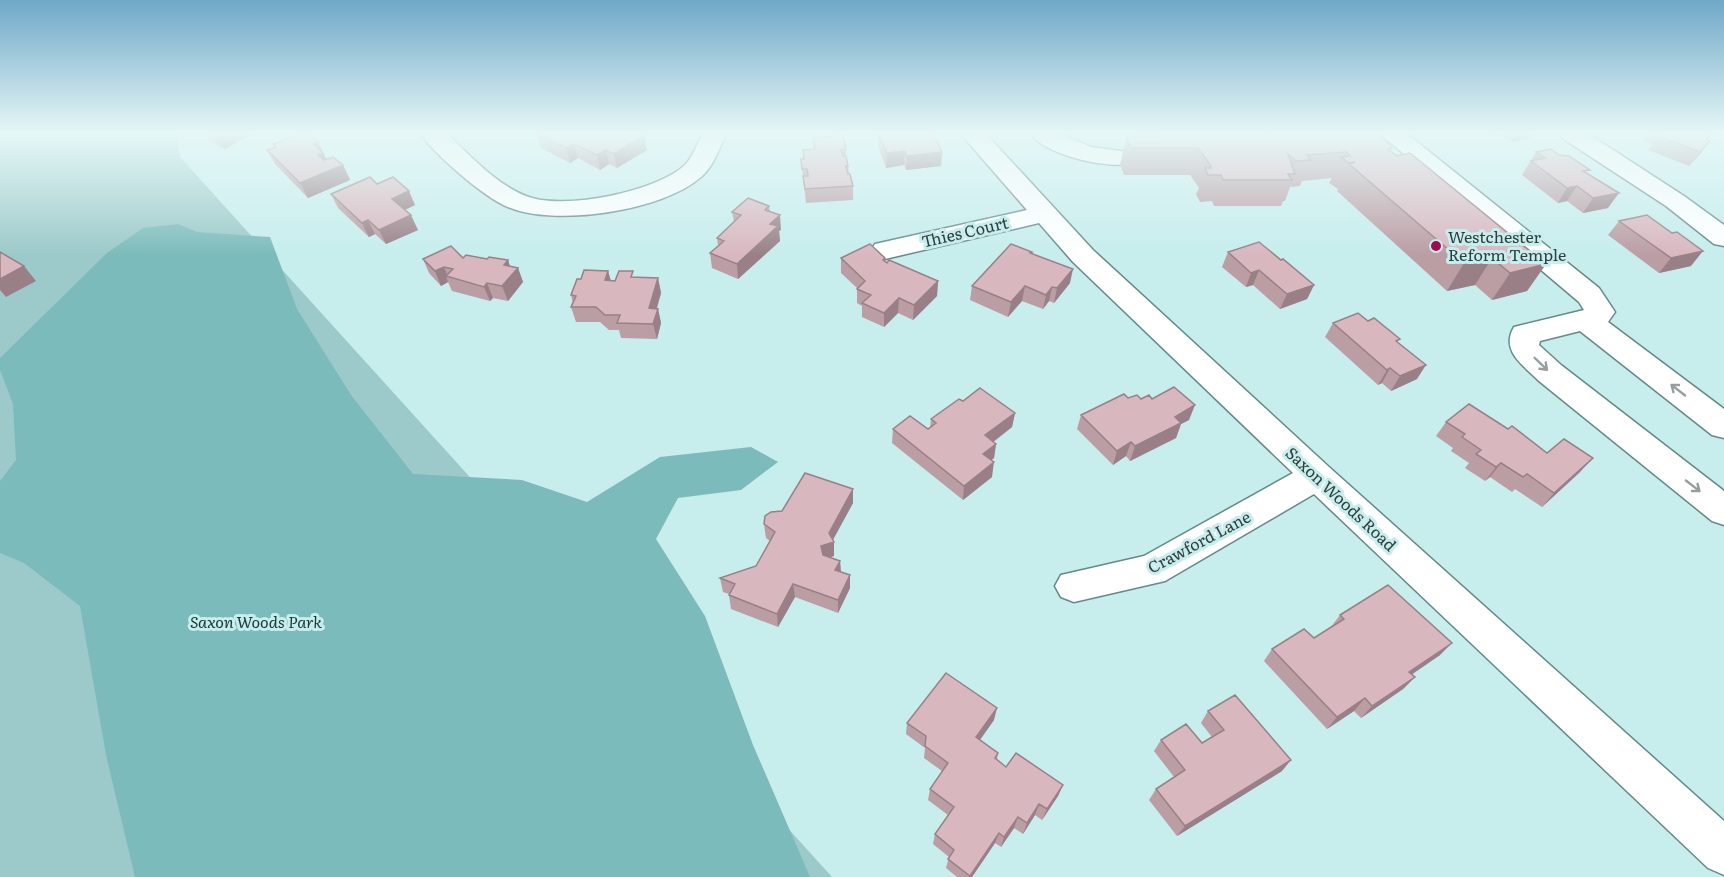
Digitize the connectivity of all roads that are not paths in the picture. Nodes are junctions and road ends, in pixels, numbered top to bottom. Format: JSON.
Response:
{"nodes":[{"id":1,"x":478,"y":174,"type":"edge"},
{"id":2,"x":689,"y":174,"type":"edge"},
{"id":3,"x":1009,"y":174,"type":"edge"},
{"id":4,"x":1441,"y":174,"type":"edge"},
{"id":5,"x":1633,"y":174,"type":"edge"},
{"id":6,"x":1045,"y":214,"type":"junction"},
{"id":7,"x":1724,"y":238,"type":"edge"},
{"id":8,"x":885,"y":250,"type":"dead end"},
{"id":9,"x":1586,"y":320,"type":"junction"},
{"id":10,"x":1724,"y":426,"type":"edge"},
{"id":11,"x":1317,"y":476,"type":"junction"},
{"id":12,"x":1724,"y":511,"type":"edge"},
{"id":13,"x":1074,"y":586,"type":"dead end"},
{"id":14,"x":1724,"y":852,"type":"edge"}],
"edges":[{"from":1,"to":2,"type":"street"},
{"from":3,"to":6,"type":"street","name":"Saxon Woods Road"},
{"from":4,"to":9,"type":"street"},
{"from":5,"to":7,"type":"street"},
{"from":6,"to":8,"type":"street","name":"Thies Court"},
{"from":6,"to":11,"type":"street","name":"Saxon Woods Road"},
{"from":10,"to":9,"type":"street","one_way":true},
{"from":9,"to":12,"type":"street","one_way":true},
{"from":11,"to":13,"type":"street","name":"Crawford Lane"},
{"from":11,"to":14,"type":"street","name":"Saxon Woods Road"}]}
